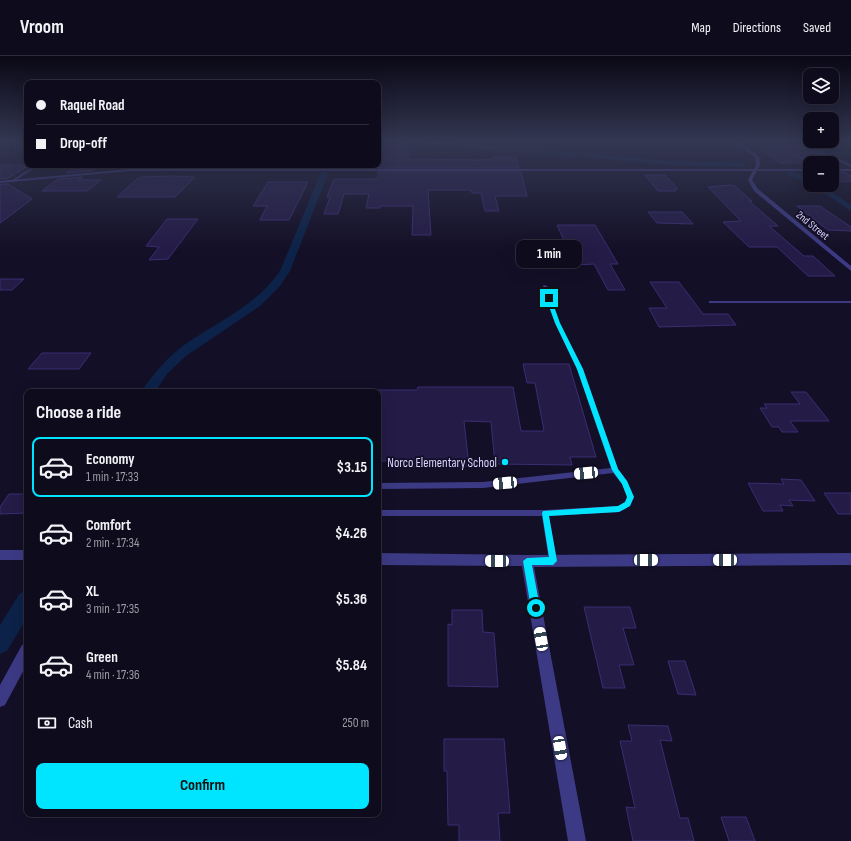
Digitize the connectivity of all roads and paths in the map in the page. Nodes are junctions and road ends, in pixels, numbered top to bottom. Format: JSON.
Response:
{"nodes":[{"id":1,"x":16,"y":179,"type":"edge"},
{"id":2,"x":36,"y":179,"type":"edge"},
{"id":3,"x":751,"y":179,"type":"edge"},
{"id":4,"x":12,"y":181,"type":"junction"},
{"id":5,"x":0,"y":182,"type":"edge"},
{"id":6,"x":851,"y":269,"type":"edge"},
{"id":7,"x":545,"y":286,"type":"dead end"},
{"id":8,"x":711,"y":302,"type":"dead end"},
{"id":9,"x":851,"y":302,"type":"edge"},
{"id":10,"x":615,"y":470,"type":"junction"},
{"id":11,"x":381,"y":486,"type":"edge"},
{"id":12,"x":381,"y":513,"type":"edge"},
{"id":13,"x":545,"y":513,"type":"junction"},
{"id":14,"x":0,"y":555,"type":"edge"},
{"id":15,"x":24,"y":555,"type":"edge"},
{"id":16,"x":381,"y":559,"type":"edge"},
{"id":17,"x":851,"y":559,"type":"edge"},
{"id":18,"x":527,"y":561,"type":"junction"},
{"id":19,"x":553,"y":561,"type":"junction"},
{"id":20,"x":24,"y":656,"type":"edge"},
{"id":21,"x":0,"y":700,"type":"edge"},
{"id":22,"x":577,"y":841,"type":"edge"}],
"edges":[{"from":1,"to":4,"type":"lane"},
{"from":2,"to":4,"type":"street"},
{"from":3,"to":6,"type":"street","name":"2nd Street"},
{"from":4,"to":5,"type":"street"},
{"from":7,"to":10,"type":"lane"},
{"from":8,"to":9,"type":"lane"},
{"from":10,"to":11,"type":"lane"},
{"from":10,"to":13,"type":"lane"},
{"from":12,"to":13,"type":"lane"},
{"from":13,"to":19,"type":"lane"},
{"from":14,"to":15,"type":"street"},
{"from":16,"to":18,"type":"street"},
{"from":17,"to":19,"type":"street"},
{"from":18,"to":19,"type":"street"},
{"from":18,"to":22,"type":"street"},
{"from":20,"to":21,"type":"street"}]}
